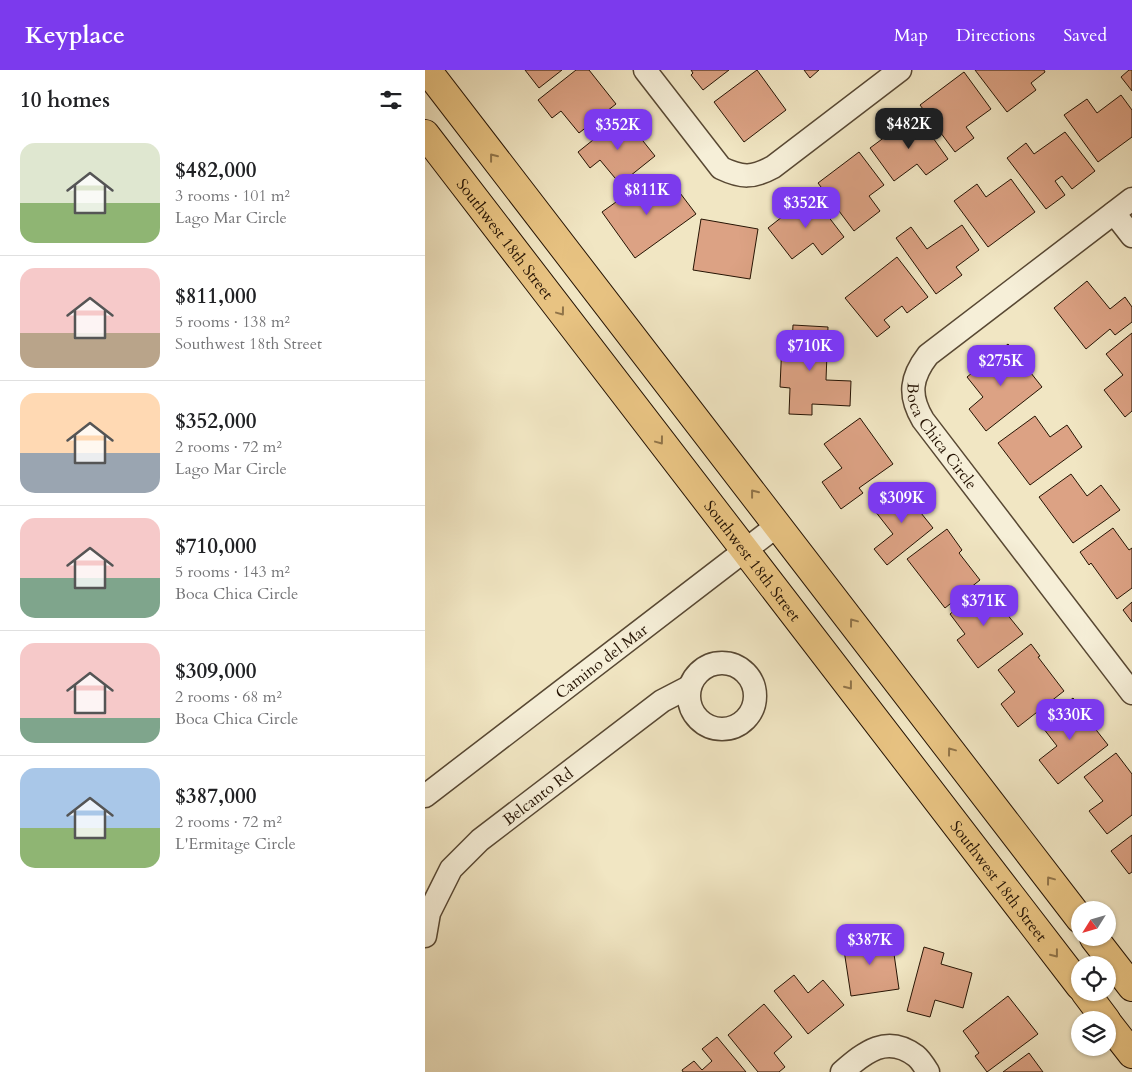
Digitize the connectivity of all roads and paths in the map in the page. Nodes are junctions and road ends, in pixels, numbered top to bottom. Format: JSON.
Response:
{"nodes":[{"id":1,"x":427,"y":70,"type":"edge"},
{"id":2,"x":645,"y":70,"type":"edge"},
{"id":3,"x":900,"y":70,"type":"edge"},
{"id":4,"x":425,"y":134,"type":"edge"},
{"id":5,"x":1132,"y":199,"type":"edge"},
{"id":6,"x":1114,"y":212,"type":"junction"},
{"id":7,"x":1132,"y":236,"type":"edge"},
{"id":8,"x":778,"y":525,"type":"junction"},
{"id":9,"x":745,"y":551,"type":"junction"},
{"id":10,"x":689,"y":687,"type":"dead end"},
{"id":11,"x":1132,"y":693,"type":"edge"},
{"id":12,"x":425,"y":796,"type":"edge"},
{"id":13,"x":1071,"y":907,"type":"edge"},
{"id":14,"x":425,"y":936,"type":"edge"},
{"id":15,"x":1100,"y":946,"type":"edge"},
{"id":16,"x":1071,"y":974,"type":"edge"},
{"id":17,"x":1132,"y":986,"type":"edge"},
{"id":18,"x":1092,"y":1001,"type":"edge"},
{"id":19,"x":1099,"y":1011,"type":"edge"},
{"id":20,"x":1116,"y":1033,"type":"edge"},
{"id":21,"x":1132,"y":1054,"type":"edge"},
{"id":22,"x":842,"y":1072,"type":"edge"},
{"id":23,"x":928,"y":1072,"type":"edge"}],
"edges":[{"from":8,"to":1,"type":"main road","one_way":true},
{"from":2,"to":3,"type":"street"},
{"from":4,"to":9,"type":"main road","name":"Southwest 18th Street","one_way":true},
{"from":5,"to":6,"type":"street","name":"Boca Chica Circle"},
{"from":6,"to":7,"type":"street"},
{"from":6,"to":11,"type":"street","name":"Boca Chica Circle"},
{"from":8,"to":9,"type":"street","name":"Camino del Mar"},
{"from":13,"to":8,"type":"main road","one_way":true},
{"from":9,"to":12,"type":"street","name":"Camino del Mar"},
{"from":9,"to":16,"type":"main road","name":"Southwest 18th Street","one_way":true},
{"from":10,"to":14,"type":"street","name":"Belcanto Rd"},
{"from":15,"to":17,"type":"main road"},
{"from":18,"to":19,"type":"main road"},
{"from":20,"to":21,"type":"main road"},
{"from":22,"to":23,"type":"street"}]}
